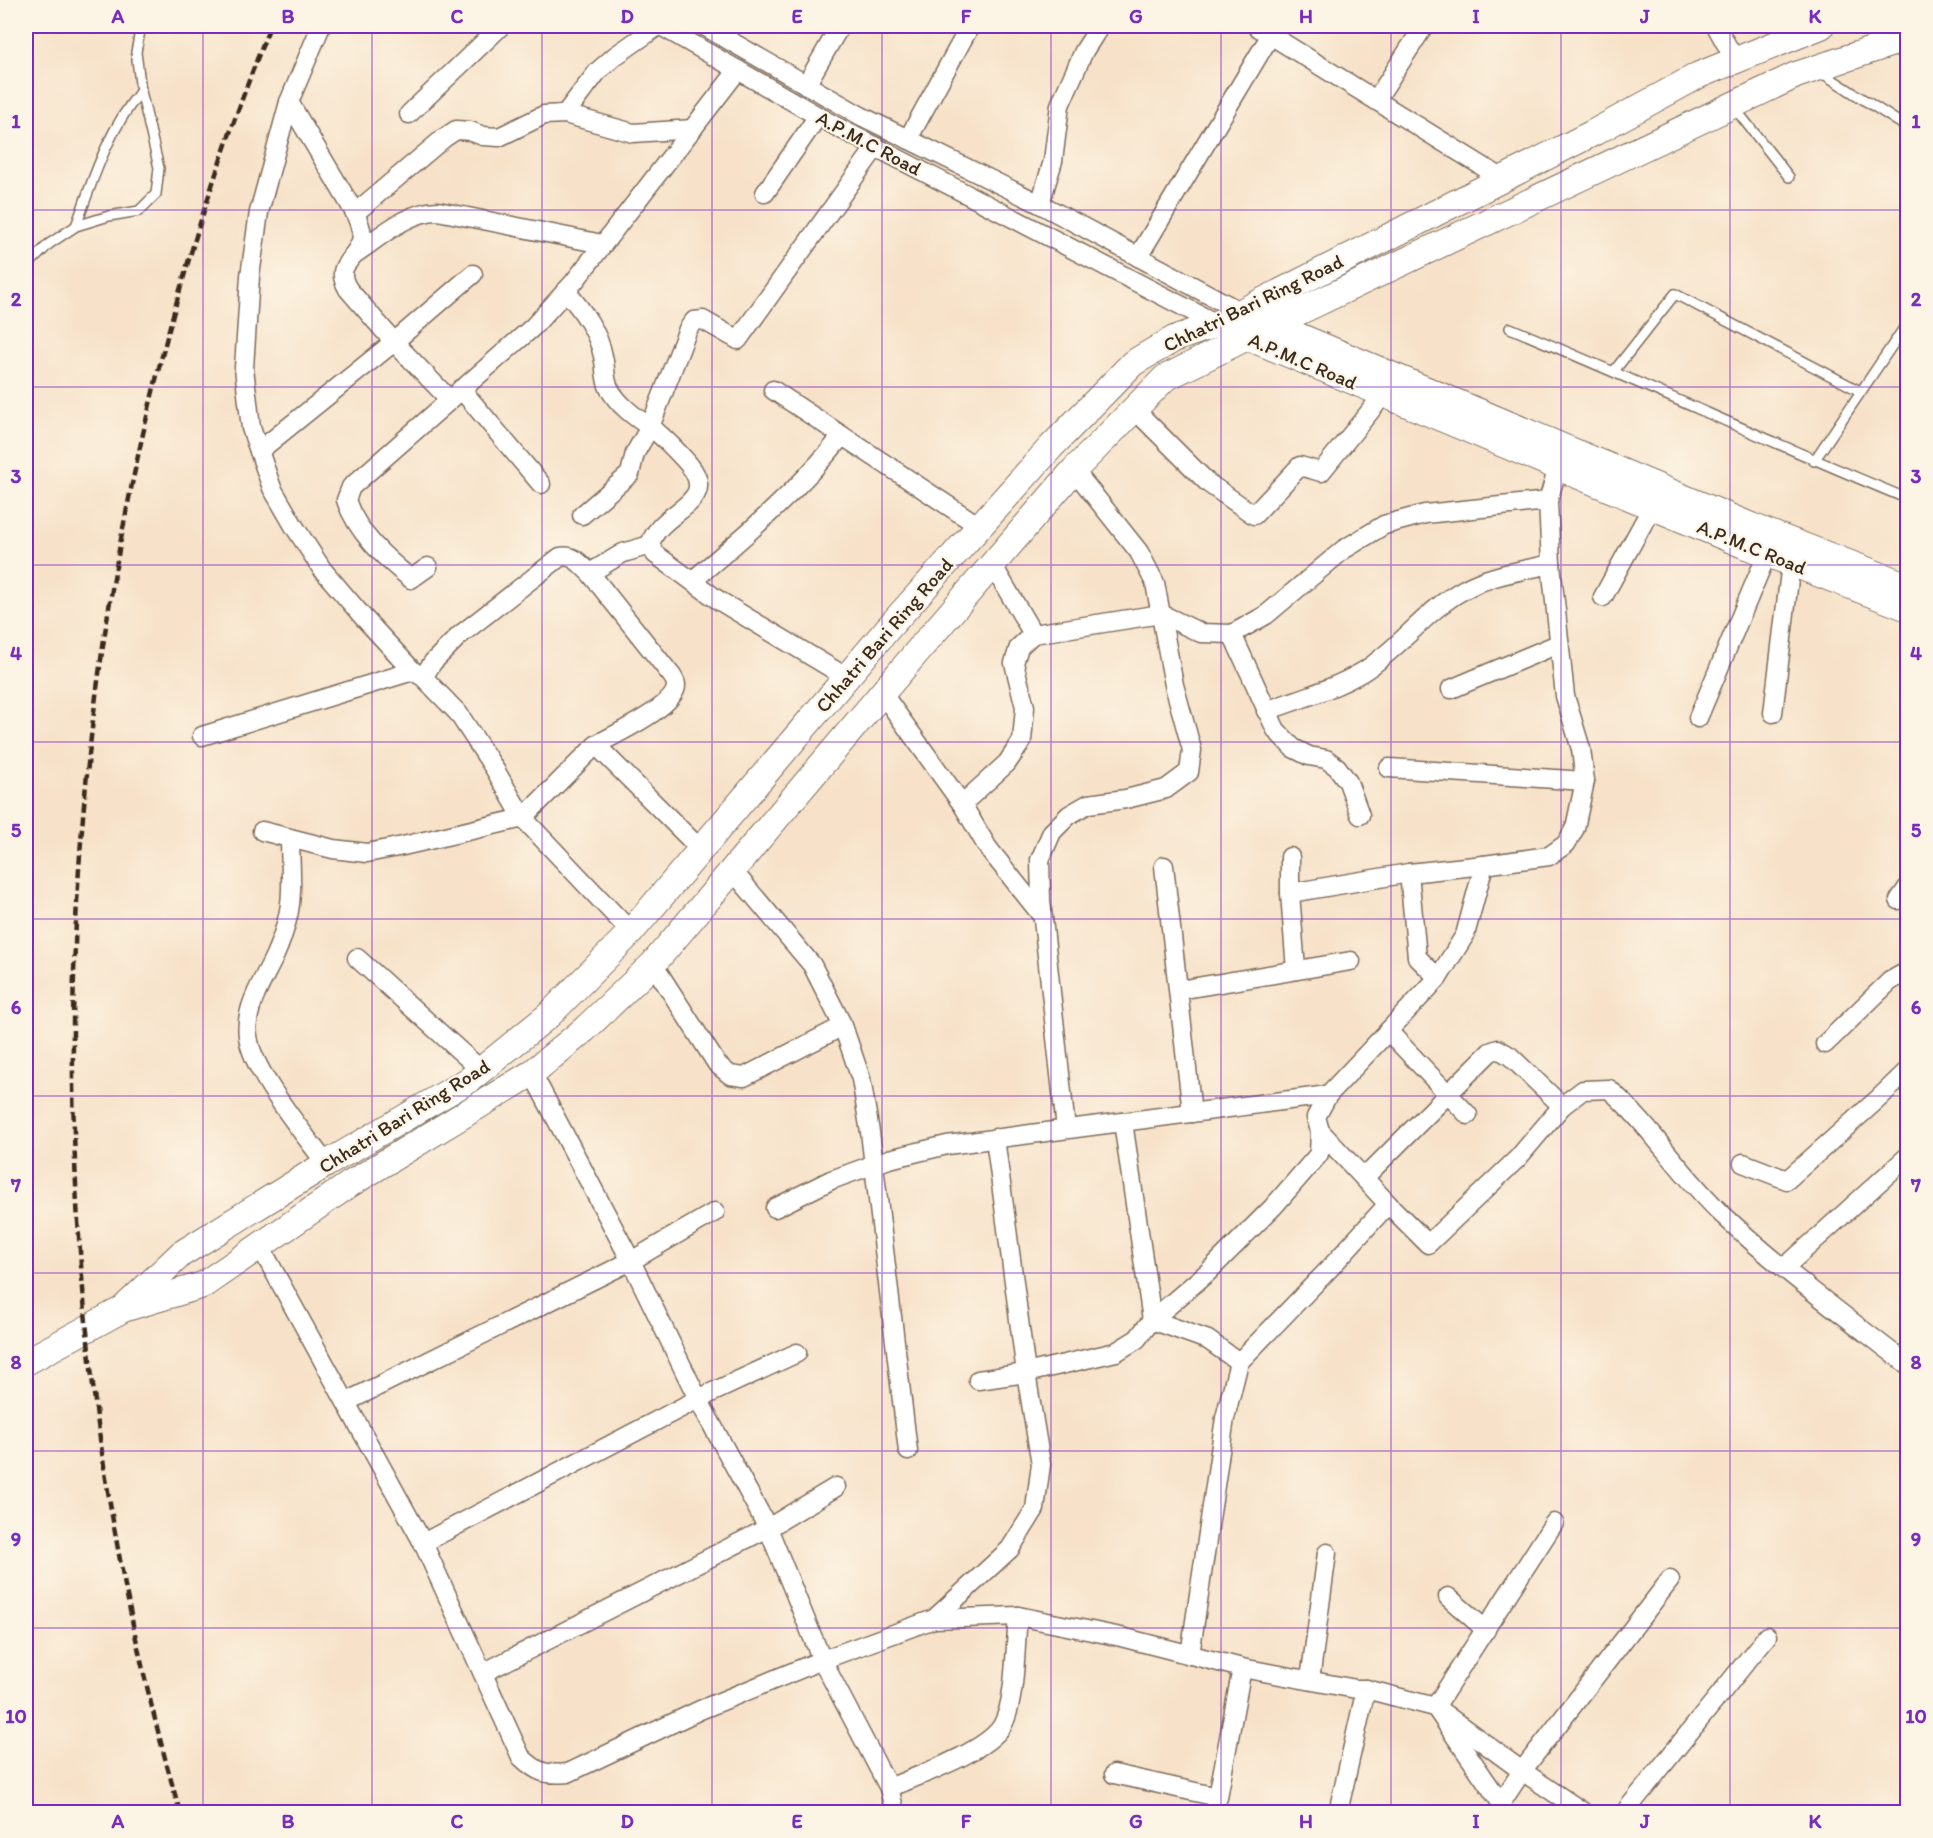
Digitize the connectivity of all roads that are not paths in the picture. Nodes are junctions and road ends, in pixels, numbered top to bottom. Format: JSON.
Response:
{"nodes":[{"id":1,"x":141,"y":26,"type":"edge"},
{"id":2,"x":321,"y":26,"type":"edge"},
{"id":3,"x":501,"y":26,"type":"edge"},
{"id":4,"x":660,"y":26,"type":"edge"},
{"id":5,"x":704,"y":26,"type":"edge"},
{"id":6,"x":840,"y":26,"type":"edge"},
{"id":7,"x":970,"y":26,"type":"edge"},
{"id":8,"x":1100,"y":26,"type":"edge"},
{"id":9,"x":1424,"y":26,"type":"edge"},
{"id":10,"x":1716,"y":26,"type":"edge"},
{"id":11,"x":1821,"y":26,"type":"edge"},
{"id":12,"x":1267,"y":28,"type":"edge"},
{"id":13,"x":1908,"y":38,"type":"edge"},
{"id":14,"x":1735,"y":60,"type":"junction"},
{"id":15,"x":1815,"y":69,"type":"junction"},
{"id":16,"x":738,"y":70,"type":"junction"},
{"id":17,"x":806,"y":85,"type":"junction"},
{"id":18,"x":141,"y":91,"type":"junction"},
{"id":19,"x":1376,"y":100,"type":"junction"},
{"id":20,"x":289,"y":102,"type":"junction"},
{"id":21,"x":1732,"y":105,"type":"junction"},
{"id":22,"x":409,"y":114,"type":"dead end"},
{"id":23,"x":565,"y":114,"type":"junction"},
{"id":24,"x":818,"y":116,"type":"junction"},
{"id":25,"x":1908,"y":128,"type":"edge"},
{"id":26,"x":693,"y":129,"type":"junction"},
{"id":27,"x":908,"y":139,"type":"junction"},
{"id":28,"x":876,"y":147,"type":"junction"},
{"id":29,"x":1789,"y":177,"type":"dead end"},
{"id":30,"x":1503,"y":178,"type":"junction"},
{"id":31,"x":765,"y":193,"type":"dead end"},
{"id":32,"x":1040,"y":204,"type":"junction"},
{"id":33,"x":355,"y":213,"type":"junction"},
{"id":34,"x":76,"y":226,"type":"junction"},
{"id":35,"x":602,"y":244,"type":"junction"},
{"id":36,"x":352,"y":256,"type":"junction"},
{"id":37,"x":1137,"y":257,"type":"junction"},
{"id":38,"x":26,"y":267,"type":"edge"},
{"id":39,"x":472,"y":274,"type":"dead end"},
{"id":40,"x":566,"y":291,"type":"junction"},
{"id":41,"x":1241,"y":312,"type":"junction"},
{"id":42,"x":1908,"y":322,"type":"edge"},
{"id":43,"x":1217,"y":324,"type":"junction"},
{"id":44,"x":1271,"y":325,"type":"junction"},
{"id":45,"x":1510,"y":328,"type":"dead end"},
{"id":46,"x":1248,"y":338,"type":"junction"},
{"id":47,"x":394,"y":342,"type":"junction"},
{"id":48,"x":1614,"y":371,"type":"junction"},
{"id":49,"x":773,"y":390,"type":"dead end"},
{"id":50,"x":1860,"y":391,"type":"junction"},
{"id":51,"x":455,"y":394,"type":"junction"},
{"id":52,"x":1384,"y":394,"type":"junction"},
{"id":53,"x":1135,"y":410,"type":"junction"},
{"id":54,"x":650,"y":428,"type":"junction"},
{"id":55,"x":842,"y":436,"type":"junction"},
{"id":56,"x":259,"y":451,"type":"junction"},
{"id":57,"x":1814,"y":460,"type":"junction"},
{"id":58,"x":1558,"y":467,"type":"junction"},
{"id":59,"x":1074,"y":470,"type":"junction"},
{"id":60,"x":541,"y":484,"type":"dead end"},
{"id":61,"x":1908,"y":499,"type":"edge"},
{"id":62,"x":1548,"y":501,"type":"junction"},
{"id":63,"x":1652,"y":507,"type":"junction"},
{"id":64,"x":582,"y":515,"type":"dead end"},
{"id":65,"x":979,"y":526,"type":"junction"},
{"id":66,"x":650,"y":545,"type":"junction"},
{"id":67,"x":1767,"y":554,"type":"junction"},
{"id":68,"x":1791,"y":563,"type":"junction"},
{"id":69,"x":992,"y":564,"type":"junction"},
{"id":70,"x":1551,"y":564,"type":"junction"},
{"id":71,"x":428,"y":567,"type":"dead end"},
{"id":72,"x":590,"y":573,"type":"junction"},
{"id":73,"x":692,"y":581,"type":"junction"},
{"id":74,"x":1908,"y":586,"type":"edge"},
{"id":75,"x":1603,"y":597,"type":"dead end"},
{"id":76,"x":1908,"y":608,"type":"edge"},
{"id":77,"x":1161,"y":614,"type":"junction"},
{"id":78,"x":1033,"y":634,"type":"junction"},
{"id":79,"x":1232,"y":634,"type":"junction"},
{"id":80,"x":1558,"y":644,"type":"junction"},
{"id":81,"x":418,"y":674,"type":"junction"},
{"id":82,"x":846,"y":677,"type":"junction"},
{"id":83,"x":1450,"y":689,"type":"dead end"},
{"id":84,"x":882,"y":693,"type":"junction"},
{"id":85,"x":1266,"y":711,"type":"junction"},
{"id":86,"x":1773,"y":713,"type":"dead end"},
{"id":87,"x":1698,"y":718,"type":"dead end"},
{"id":88,"x":202,"y":736,"type":"dead end"},
{"id":89,"x":596,"y":745,"type":"junction"},
{"id":90,"x":1389,"y":768,"type":"dead end"},
{"id":91,"x":1585,"y":781,"type":"junction"},
{"id":92,"x":963,"y":804,"type":"junction"},
{"id":93,"x":1360,"y":815,"type":"dead end"},
{"id":94,"x":523,"y":818,"type":"junction"},
{"id":95,"x":262,"y":831,"type":"dead end"},
{"id":96,"x":290,"y":838,"type":"junction"},
{"id":97,"x":701,"y":850,"type":"junction"},
{"id":98,"x":1290,"y":857,"type":"dead end"},
{"id":99,"x":1484,"y":865,"type":"junction"},
{"id":100,"x":1164,"y":866,"type":"dead end"},
{"id":101,"x":733,"y":871,"type":"junction"},
{"id":102,"x":1409,"y":873,"type":"junction"},
{"id":103,"x":1290,"y":893,"type":"junction"},
{"id":104,"x":1043,"y":917,"type":"junction"},
{"id":105,"x":631,"y":932,"type":"junction"},
{"id":106,"x":357,"y":958,"type":"dead end"},
{"id":107,"x":1351,"y":961,"type":"dead end"},
{"id":108,"x":653,"y":964,"type":"junction"},
{"id":109,"x":1296,"y":970,"type":"junction"},
{"id":110,"x":1908,"y":971,"type":"edge"},
{"id":111,"x":1438,"y":978,"type":"junction"},
{"id":112,"x":1179,"y":990,"type":"junction"},
{"id":113,"x":843,"y":1026,"type":"junction"},
{"id":114,"x":1388,"y":1031,"type":"junction"},
{"id":115,"x":1825,"y":1044,"type":"dead end"},
{"id":116,"x":1908,"y":1070,"type":"edge"},
{"id":117,"x":482,"y":1071,"type":"junction"},
{"id":118,"x":532,"y":1073,"type":"junction"},
{"id":119,"x":1447,"y":1093,"type":"junction"},
{"id":120,"x":1328,"y":1095,"type":"junction"},
{"id":121,"x":1562,"y":1106,"type":"junction"},
{"id":122,"x":1192,"y":1113,"type":"junction"},
{"id":123,"x":1468,"y":1115,"type":"dead end"},
{"id":124,"x":1123,"y":1122,"type":"junction"},
{"id":125,"x":1066,"y":1129,"type":"junction"},
{"id":126,"x":1320,"y":1131,"type":"junction"},
{"id":127,"x":995,"y":1138,"type":"junction"},
{"id":128,"x":1908,"y":1156,"type":"edge"},
{"id":129,"x":1743,"y":1163,"type":"dead end"},
{"id":130,"x":326,"y":1164,"type":"junction"},
{"id":131,"x":874,"y":1166,"type":"junction"},
{"id":132,"x":1364,"y":1178,"type":"junction"},
{"id":133,"x":1388,"y":1204,"type":"junction"},
{"id":134,"x":775,"y":1208,"type":"dead end"},
{"id":135,"x":715,"y":1212,"type":"dead end"},
{"id":136,"x":260,"y":1246,"type":"junction"},
{"id":137,"x":630,"y":1261,"type":"junction"},
{"id":138,"x":1784,"y":1268,"type":"junction"},
{"id":139,"x":123,"y":1309,"type":"junction"},
{"id":140,"x":1152,"y":1320,"type":"junction"},
{"id":141,"x":797,"y":1353,"type":"dead end"},
{"id":142,"x":26,"y":1362,"type":"edge"},
{"id":143,"x":1239,"y":1362,"type":"junction"},
{"id":144,"x":1908,"y":1365,"type":"edge"},
{"id":145,"x":1026,"y":1373,"type":"junction"},
{"id":146,"x":978,"y":1380,"type":"dead end"},
{"id":147,"x":698,"y":1399,"type":"junction"},
{"id":148,"x":346,"y":1402,"type":"junction"},
{"id":149,"x":908,"y":1451,"type":"dead end"},
{"id":150,"x":836,"y":1487,"type":"dead end"},
{"id":151,"x":1554,"y":1523,"type":"dead end"},
{"id":152,"x":768,"y":1528,"type":"junction"},
{"id":153,"x":423,"y":1543,"type":"junction"},
{"id":154,"x":1327,"y":1553,"type":"dead end"},
{"id":155,"x":1670,"y":1580,"type":"dead end"},
{"id":156,"x":1448,"y":1597,"type":"dead end"},
{"id":157,"x":1018,"y":1616,"type":"junction"},
{"id":158,"x":934,"y":1619,"type":"junction"},
{"id":159,"x":1486,"y":1630,"type":"junction"},
{"id":160,"x":1767,"y":1636,"type":"dead end"},
{"id":161,"x":1190,"y":1655,"type":"junction"},
{"id":162,"x":822,"y":1660,"type":"junction"},
{"id":163,"x":1242,"y":1668,"type":"junction"},
{"id":164,"x":483,"y":1673,"type":"junction"},
{"id":165,"x":1310,"y":1680,"type":"junction"},
{"id":166,"x":1366,"y":1689,"type":"junction"},
{"id":167,"x":1435,"y":1707,"type":"junction"},
{"id":168,"x":1522,"y":1771,"type":"junction"},
{"id":169,"x":1114,"y":1773,"type":"dead end"},
{"id":170,"x":889,"y":1788,"type":"junction"},
{"id":171,"x":1216,"y":1805,"type":"edge"},
{"id":172,"x":1502,"y":1808,"type":"edge"},
{"id":173,"x":895,"y":1812,"type":"edge"},
{"id":174,"x":1338,"y":1812,"type":"edge"},
{"id":175,"x":1583,"y":1812,"type":"edge"},
{"id":176,"x":1625,"y":1812,"type":"edge"}],
"edges":[{"from":1,"to":18,"type":"lane"},
{"from":2,"to":20,"type":"street"},
{"from":3,"to":22,"type":"street"},
{"from":4,"to":16,"type":"street","name":"A.P.M.C Road"},
{"from":4,"to":23,"type":"street"},
{"from":5,"to":17,"type":"street","name":"A.P.M.C Road"},
{"from":6,"to":17,"type":"street"},
{"from":7,"to":27,"type":"street"},
{"from":8,"to":32,"type":"street"},
{"from":9,"to":19,"type":"street"},
{"from":10,"to":14,"type":"street"},
{"from":11,"to":14,"type":"main road","name":"Chhatri Bari Ring Road"},
{"from":12,"to":19,"type":"street"},
{"from":12,"to":37,"type":"street"},
{"from":13,"to":15,"type":"main road"},
{"from":14,"to":30,"type":"main road","name":"Chhatri Bari Ring Road"},
{"from":15,"to":21,"type":"main road"},
{"from":15,"to":25,"type":"lane"},
{"from":16,"to":24,"type":"street","name":"A.P.M.C Road"},
{"from":16,"to":26,"type":"street"},
{"from":17,"to":27,"type":"street","name":"A.P.M.C Road"},
{"from":18,"to":34,"type":"lane"},
{"from":18,"to":34,"type":"lane"},
{"from":19,"to":30,"type":"street"},
{"from":20,"to":33,"type":"street"},
{"from":20,"to":56,"type":"street"},
{"from":21,"to":29,"type":"lane"},
{"from":21,"to":44,"type":"main road"},
{"from":23,"to":26,"type":"street"},
{"from":23,"to":33,"type":"street"},
{"from":24,"to":28,"type":"street","name":"A.P.M.C Road"},
{"from":24,"to":31,"type":"street"},
{"from":26,"to":35,"type":"street"},
{"from":27,"to":32,"type":"street","name":"A.P.M.C Road"},
{"from":28,"to":43,"type":"street","name":"A.P.M.C Road"},
{"from":28,"to":54,"type":"street"},
{"from":30,"to":41,"type":"main road","name":"Chhatri Bari Ring Road"},
{"from":32,"to":37,"type":"street","name":"A.P.M.C Road"},
{"from":33,"to":36,"type":"street"},
{"from":34,"to":38,"type":"lane"},
{"from":35,"to":36,"type":"street"},
{"from":35,"to":40,"type":"street"},
{"from":36,"to":47,"type":"street"},
{"from":37,"to":41,"type":"street","name":"A.P.M.C Road"},
{"from":39,"to":47,"type":"street"},
{"from":40,"to":51,"type":"street"},
{"from":40,"to":54,"type":"street"},
{"from":41,"to":43,"type":"main road","name":"Chhatri Bari Ring Road"},
{"from":41,"to":44,"type":"main road","name":"A.P.M.C Road"},
{"from":42,"to":50,"type":"lane"},
{"from":43,"to":46,"type":"main road","name":"A.P.M.C Road"},
{"from":43,"to":65,"type":"main road","name":"Chhatri Bari Ring Road"},
{"from":44,"to":46,"type":"main road"},
{"from":44,"to":74,"type":"main road","name":"A.P.M.C Road"},
{"from":45,"to":48,"type":"lane"},
{"from":46,"to":52,"type":"main road","name":"A.P.M.C Road"},
{"from":46,"to":53,"type":"main road"},
{"from":47,"to":51,"type":"street"},
{"from":47,"to":56,"type":"street"},
{"from":48,"to":50,"type":"lane"},
{"from":48,"to":57,"type":"lane"},
{"from":49,"to":55,"type":"street"},
{"from":50,"to":57,"type":"lane"},
{"from":51,"to":60,"type":"street"},
{"from":51,"to":71,"type":"street"},
{"from":52,"to":53,"type":"street"},
{"from":52,"to":58,"type":"main road","name":"A.P.M.C Road"},
{"from":53,"to":59,"type":"main road"},
{"from":54,"to":64,"type":"street"},
{"from":54,"to":66,"type":"street"},
{"from":55,"to":65,"type":"street"},
{"from":55,"to":73,"type":"street"},
{"from":56,"to":81,"type":"street"},
{"from":57,"to":61,"type":"lane"},
{"from":58,"to":62,"type":"street"},
{"from":58,"to":63,"type":"main road","name":"A.P.M.C Road"},
{"from":59,"to":69,"type":"main road"},
{"from":59,"to":77,"type":"street"},
{"from":62,"to":70,"type":"street"},
{"from":62,"to":79,"type":"street"},
{"from":63,"to":67,"type":"main road","name":"A.P.M.C Road"},
{"from":63,"to":75,"type":"street"},
{"from":65,"to":82,"type":"main road","name":"Chhatri Bari Ring Road"},
{"from":66,"to":72,"type":"street"},
{"from":66,"to":73,"type":"street"},
{"from":67,"to":68,"type":"main road","name":"A.P.M.C Road"},
{"from":67,"to":87,"type":"street"},
{"from":68,"to":76,"type":"main road","name":"A.P.M.C Road"},
{"from":68,"to":86,"type":"street"},
{"from":69,"to":78,"type":"street"},
{"from":69,"to":84,"type":"main road"},
{"from":70,"to":80,"type":"street"},
{"from":70,"to":85,"type":"street"},
{"from":72,"to":81,"type":"street"},
{"from":72,"to":89,"type":"street"},
{"from":73,"to":82,"type":"street"},
{"from":77,"to":78,"type":"street"},
{"from":77,"to":79,"type":"street"},
{"from":77,"to":104,"type":"street"},
{"from":78,"to":92,"type":"street"},
{"from":79,"to":85,"type":"street"},
{"from":80,"to":83,"type":"street"},
{"from":80,"to":91,"type":"street"},
{"from":81,"to":88,"type":"street"},
{"from":81,"to":94,"type":"street"},
{"from":82,"to":97,"type":"main road","name":"Chhatri Bari Ring Road"},
{"from":84,"to":92,"type":"street"},
{"from":84,"to":101,"type":"main road"},
{"from":85,"to":93,"type":"street"},
{"from":89,"to":94,"type":"street"},
{"from":89,"to":97,"type":"street"},
{"from":90,"to":91,"type":"street"},
{"from":91,"to":99,"type":"street"},
{"from":92,"to":104,"type":"street"},
{"from":94,"to":96,"type":"street"},
{"from":94,"to":105,"type":"street"},
{"from":95,"to":96,"type":"street"},
{"from":96,"to":130,"type":"street"},
{"from":97,"to":105,"type":"main road","name":"Chhatri Bari Ring Road"},
{"from":98,"to":103,"type":"street"},
{"from":99,"to":102,"type":"street"},
{"from":99,"to":111,"type":"street"},
{"from":100,"to":112,"type":"street"},
{"from":101,"to":108,"type":"main road"},
{"from":101,"to":113,"type":"street"},
{"from":102,"to":103,"type":"street"},
{"from":102,"to":111,"type":"street"},
{"from":103,"to":109,"type":"street"},
{"from":104,"to":125,"type":"street"},
{"from":105,"to":117,"type":"main road","name":"Chhatri Bari Ring Road"},
{"from":106,"to":117,"type":"street"},
{"from":107,"to":109,"type":"street"},
{"from":108,"to":113,"type":"street"},
{"from":108,"to":118,"type":"main road"},
{"from":109,"to":112,"type":"street"},
{"from":110,"to":115,"type":"street"},
{"from":111,"to":114,"type":"street"},
{"from":112,"to":122,"type":"street"},
{"from":113,"to":131,"type":"street"},
{"from":114,"to":119,"type":"street"},
{"from":114,"to":120,"type":"street"},
{"from":116,"to":129,"type":"street"},
{"from":117,"to":130,"type":"main road","name":"Chhatri Bari Ring Road"},
{"from":118,"to":136,"type":"main road"},
{"from":118,"to":137,"type":"street"},
{"from":119,"to":121,"type":"street"},
{"from":119,"to":123,"type":"street"},
{"from":119,"to":132,"type":"street"},
{"from":120,"to":122,"type":"street"},
{"from":120,"to":126,"type":"street"},
{"from":121,"to":133,"type":"street"},
{"from":121,"to":138,"type":"street"},
{"from":122,"to":124,"type":"street"},
{"from":124,"to":125,"type":"street"},
{"from":124,"to":140,"type":"street"},
{"from":125,"to":127,"type":"street"},
{"from":126,"to":132,"type":"street"},
{"from":126,"to":140,"type":"street"},
{"from":127,"to":131,"type":"street"},
{"from":127,"to":145,"type":"street"},
{"from":128,"to":138,"type":"street"},
{"from":130,"to":139,"type":"main road","name":"Chhatri Bari Ring Road"},
{"from":131,"to":134,"type":"street"},
{"from":131,"to":149,"type":"street"},
{"from":132,"to":133,"type":"street"},
{"from":133,"to":143,"type":"street"},
{"from":135,"to":137,"type":"street"},
{"from":136,"to":139,"type":"main road"},
{"from":136,"to":148,"type":"street"},
{"from":137,"to":147,"type":"street"},
{"from":137,"to":148,"type":"street"},
{"from":138,"to":144,"type":"street"},
{"from":139,"to":142,"type":"main road","name":"Chhatri Bari Ring Road"},
{"from":140,"to":143,"type":"street"},
{"from":140,"to":145,"type":"street"},
{"from":141,"to":147,"type":"street"},
{"from":143,"to":161,"type":"street"},
{"from":145,"to":146,"type":"street"},
{"from":145,"to":158,"type":"street"},
{"from":147,"to":152,"type":"street"},
{"from":147,"to":153,"type":"street"},
{"from":148,"to":153,"type":"street"},
{"from":150,"to":152,"type":"street"},
{"from":151,"to":159,"type":"street"},
{"from":152,"to":162,"type":"street"},
{"from":152,"to":164,"type":"street"},
{"from":153,"to":164,"type":"street"},
{"from":154,"to":165,"type":"street"},
{"from":155,"to":168,"type":"street"},
{"from":156,"to":159,"type":"street"},
{"from":157,"to":158,"type":"street"},
{"from":157,"to":161,"type":"street"},
{"from":157,"to":170,"type":"street"},
{"from":158,"to":162,"type":"street"},
{"from":159,"to":167,"type":"street"},
{"from":160,"to":176,"type":"street"},
{"from":161,"to":163,"type":"street"},
{"from":162,"to":164,"type":"street"},
{"from":162,"to":170,"type":"street"},
{"from":163,"to":165,"type":"street"},
{"from":163,"to":171,"type":"street"},
{"from":165,"to":166,"type":"street"},
{"from":166,"to":167,"type":"street"},
{"from":166,"to":174,"type":"street"},
{"from":167,"to":168,"type":"street"},
{"from":167,"to":172,"type":"street"},
{"from":168,"to":172,"type":"street"},
{"from":168,"to":175,"type":"street"},
{"from":169,"to":171,"type":"street"},
{"from":170,"to":173,"type":"street"}]}
